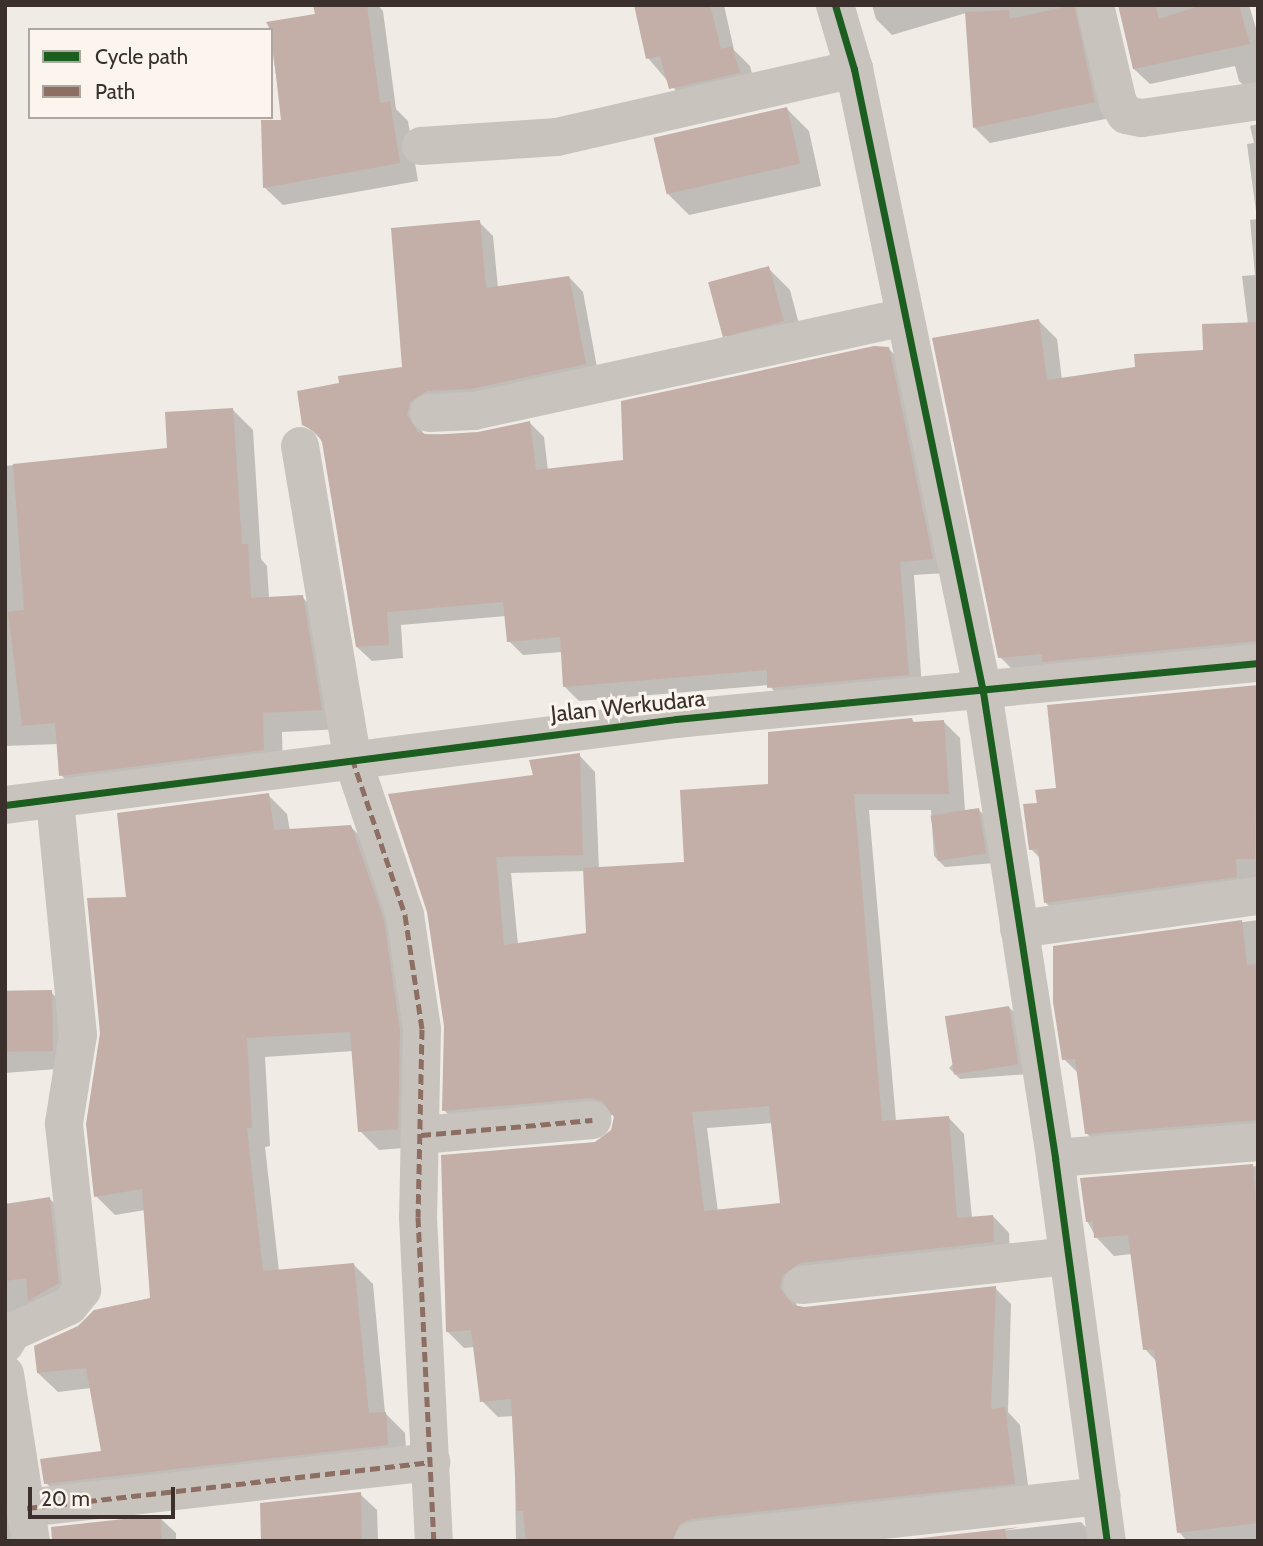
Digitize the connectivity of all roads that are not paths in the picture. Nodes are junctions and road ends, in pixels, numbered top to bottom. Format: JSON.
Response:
{"nodes":[{"id":1,"x":835,"y":5,"type":"edge"},
{"id":2,"x":1095,"y":5,"type":"edge"},
{"id":3,"x":854,"y":69,"type":"junction"},
{"id":4,"x":1258,"y":101,"type":"edge"},
{"id":5,"x":421,"y":146,"type":"dead end"},
{"id":6,"x":905,"y":317,"type":"junction"},
{"id":7,"x":429,"y":413,"type":"dead end"},
{"id":8,"x":300,"y":446,"type":"dead end"},
{"id":9,"x":1258,"y":663,"type":"edge"},
{"id":10,"x":982,"y":692,"type":"junction"},
{"id":11,"x":352,"y":758,"type":"junction"},
{"id":12,"x":55,"y":799,"type":"junction"},
{"id":13,"x":5,"y":805,"type":"edge"},
{"id":14,"x":1258,"y":896,"type":"edge"},
{"id":15,"x":1019,"y":929,"type":"junction"},
{"id":16,"x":592,"y":1120,"type":"dead end"},
{"id":17,"x":421,"y":1135,"type":"junction"},
{"id":18,"x":1258,"y":1142,"type":"edge"},
{"id":19,"x":1055,"y":1158,"type":"junction"},
{"id":20,"x":1067,"y":1256,"type":"junction"},
{"id":21,"x":802,"y":1285,"type":"dead end"},
{"id":22,"x":5,"y":1344,"type":"edge"},
{"id":23,"x":5,"y":1374,"type":"edge"},
{"id":24,"x":431,"y":1462,"type":"junction"},
{"id":25,"x":1102,"y":1496,"type":"junction"},
{"id":26,"x":29,"y":1524,"type":"edge"},
{"id":27,"x":434,"y":1541,"type":"edge"},
{"id":28,"x":693,"y":1541,"type":"edge"},
{"id":29,"x":1107,"y":1541,"type":"edge"}],
"edges":[{"from":1,"to":3,"type":"street"},
{"from":2,"to":4,"type":"street"},
{"from":3,"to":5,"type":"street"},
{"from":3,"to":6,"type":"street"},
{"from":6,"to":7,"type":"street"},
{"from":6,"to":10,"type":"street"},
{"from":8,"to":11,"type":"street"},
{"from":9,"to":10,"type":"street","name":"Jalan Werkudara"},
{"from":10,"to":11,"type":"street","name":"Jalan Werkudara"},
{"from":10,"to":15,"type":"street"},
{"from":11,"to":12,"type":"street","name":"Jalan Werkudara"},
{"from":11,"to":17,"type":"street"},
{"from":12,"to":13,"type":"street","name":"Jalan Werkudara"},
{"from":12,"to":22,"type":"street"},
{"from":14,"to":15,"type":"street"},
{"from":15,"to":19,"type":"street"},
{"from":16,"to":17,"type":"street"},
{"from":17,"to":24,"type":"street"},
{"from":18,"to":19,"type":"street"},
{"from":19,"to":20,"type":"street"},
{"from":20,"to":21,"type":"street"},
{"from":20,"to":25,"type":"street"},
{"from":23,"to":26,"type":"street"},
{"from":24,"to":26,"type":"street"},
{"from":24,"to":27,"type":"street"},
{"from":25,"to":28,"type":"street"},
{"from":25,"to":29,"type":"street"}]}
